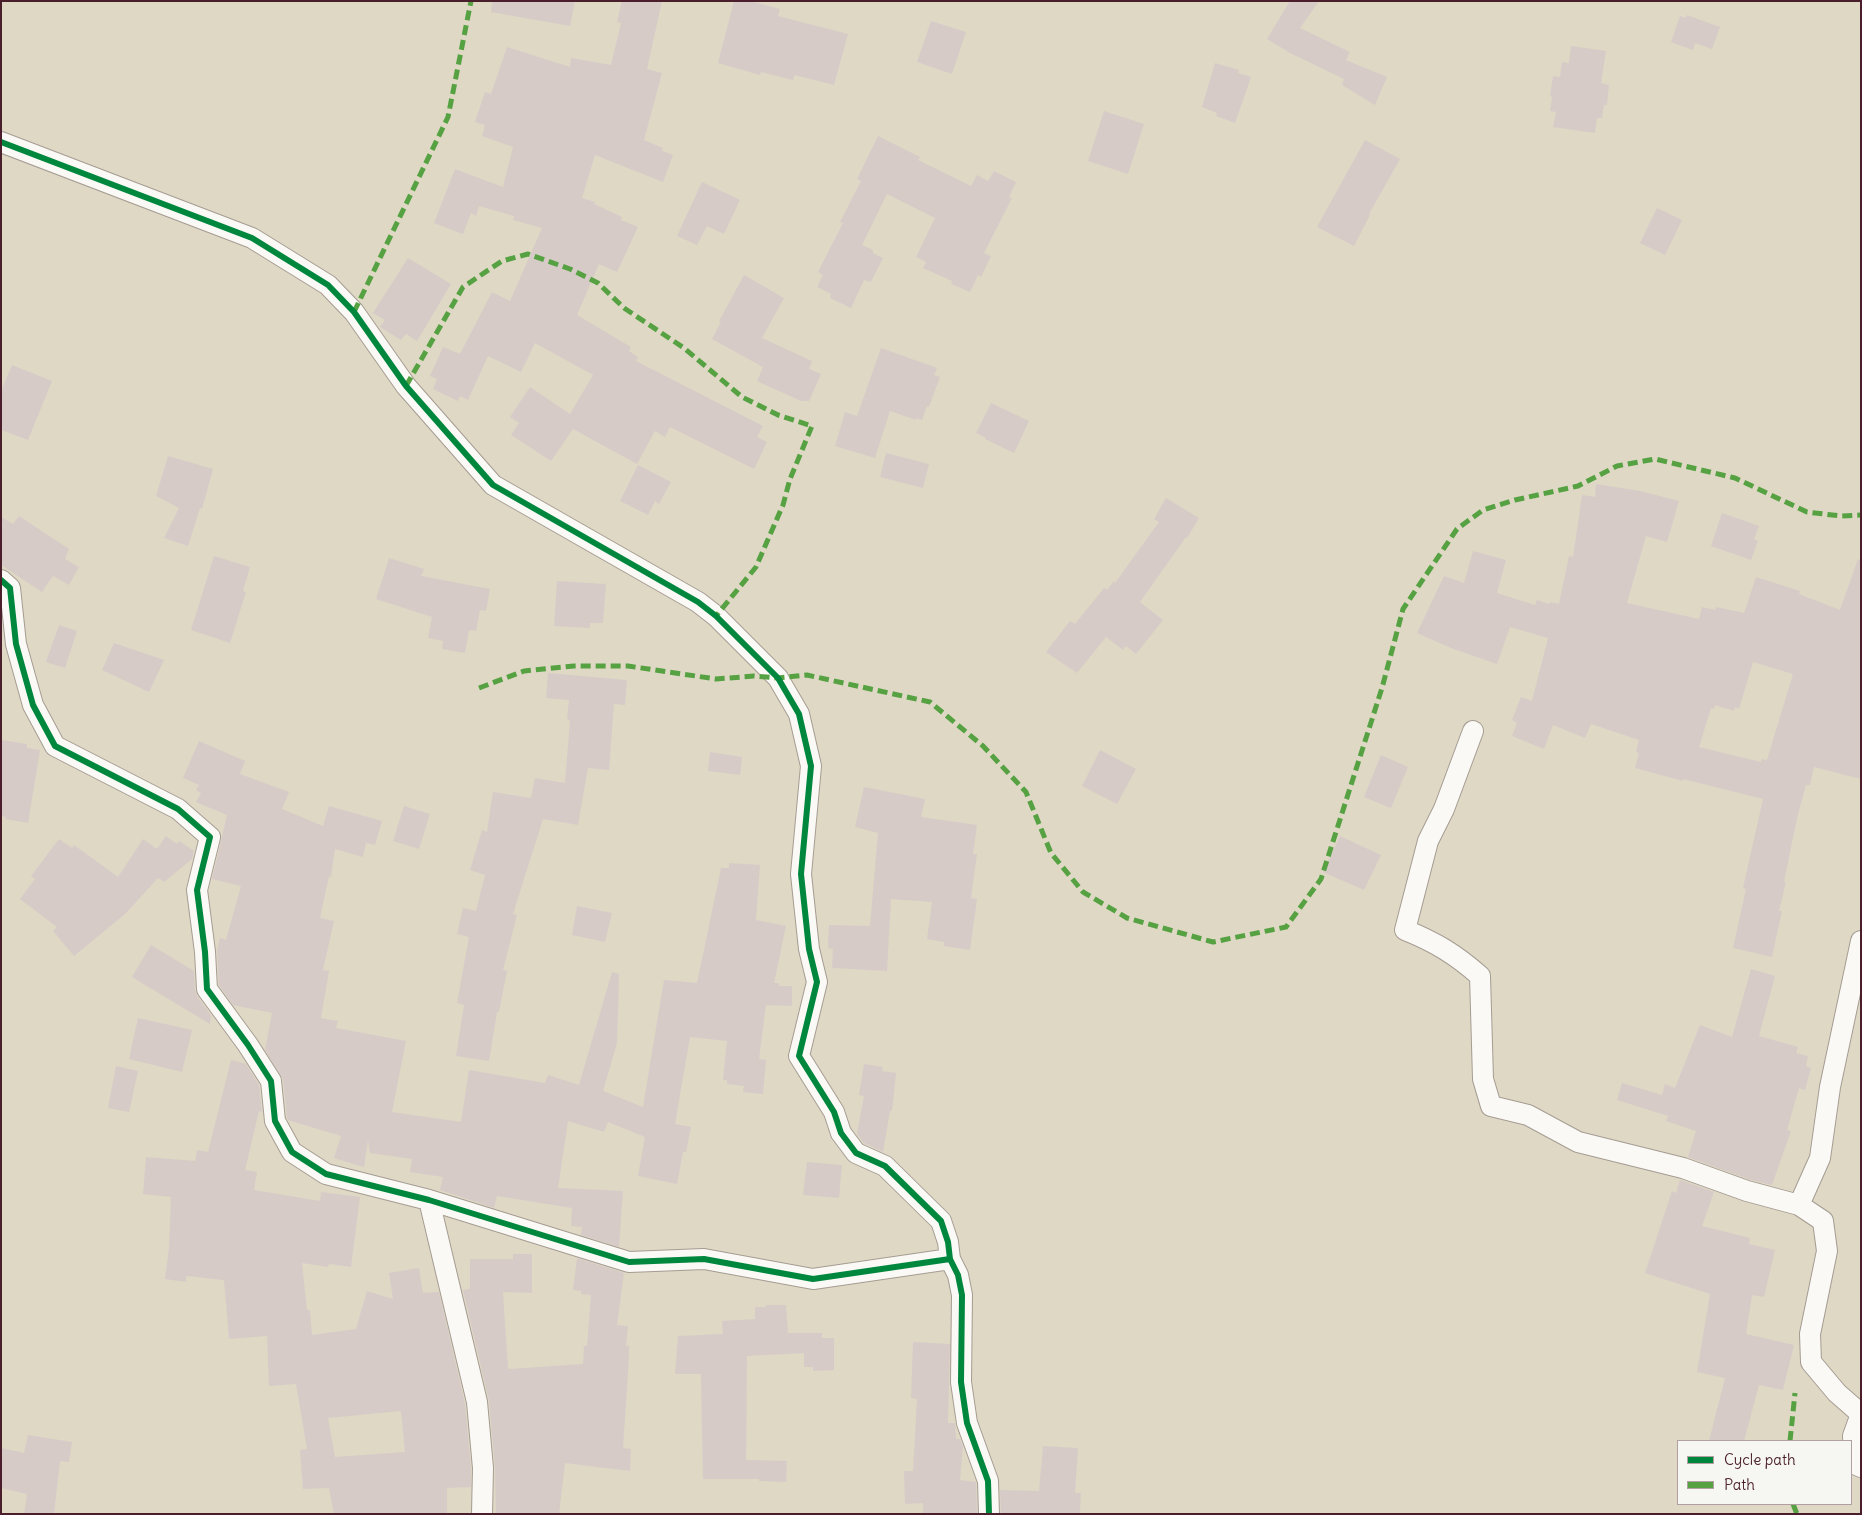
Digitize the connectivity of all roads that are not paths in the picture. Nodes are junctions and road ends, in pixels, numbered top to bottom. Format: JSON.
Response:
{"nodes":[{"id":1,"x":1,"y":142,"type":"edge"},
{"id":2,"x":1,"y":580,"type":"edge"},
{"id":3,"x":1473,"y":731,"type":"dead end"},
{"id":4,"x":1861,"y":941,"type":"edge"},
{"id":5,"x":429,"y":1200,"type":"junction"},
{"id":6,"x":1799,"y":1205,"type":"junction"},
{"id":7,"x":950,"y":1259,"type":"junction"},
{"id":8,"x":1861,"y":1467,"type":"edge"},
{"id":9,"x":482,"y":1514,"type":"edge"},
{"id":10,"x":989,"y":1514,"type":"edge"}],
"edges":[{"from":1,"to":7,"type":"street"},
{"from":2,"to":5,"type":"street"},
{"from":3,"to":6,"type":"street"},
{"from":4,"to":6,"type":"street"},
{"from":5,"to":7,"type":"street"},
{"from":5,"to":9,"type":"street"},
{"from":6,"to":8,"type":"street"},
{"from":7,"to":10,"type":"street"}]}
